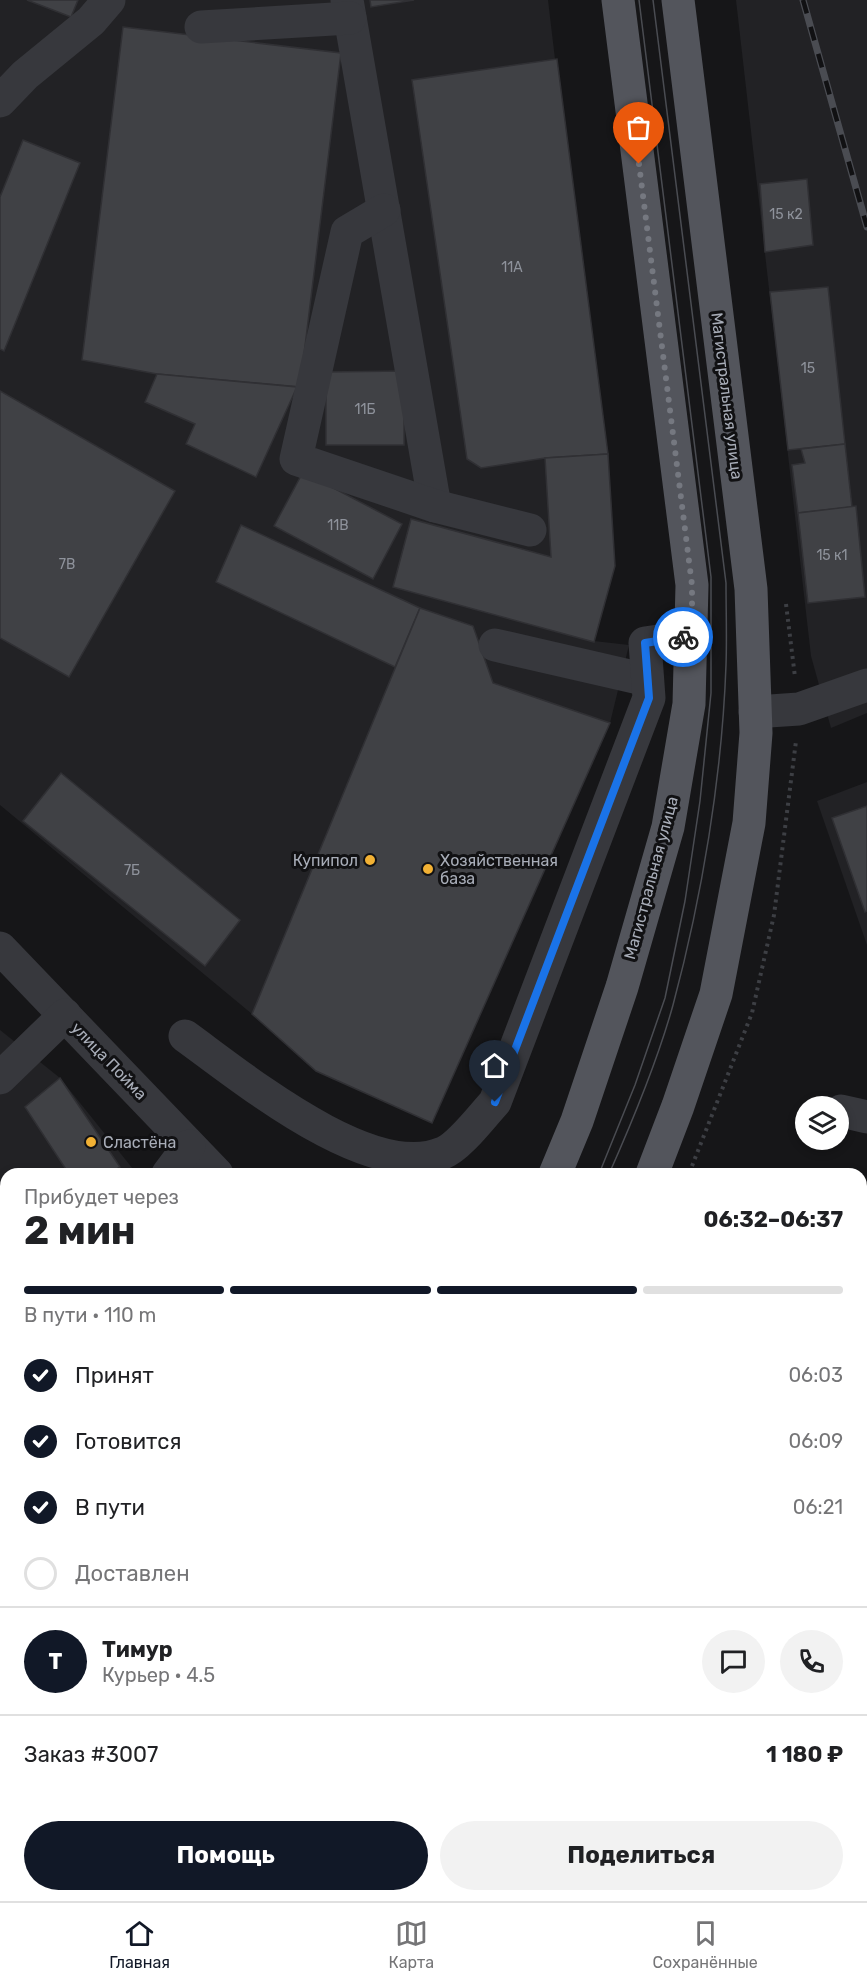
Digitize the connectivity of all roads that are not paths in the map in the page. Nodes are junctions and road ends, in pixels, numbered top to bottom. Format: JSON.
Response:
{"nodes":[{"id":1,"x":109,"y":0,"type":"edge"},
{"id":2,"x":618,"y":0,"type":"edge"},
{"id":3,"x":678,"y":0,"type":"edge"},
{"id":4,"x":349,"y":9,"type":"edge"},
{"id":5,"x":201,"y":27,"type":"dead end"},
{"id":6,"x":0,"y":101,"type":"edge"},
{"id":7,"x":384,"y":210,"type":"junction"},
{"id":8,"x":435,"y":506,"type":"junction"},
{"id":9,"x":530,"y":530,"type":"dead end"},
{"id":10,"x":692,"y":636,"type":"junction"},
{"id":11,"x":495,"y":645,"type":"dead end"},
{"id":12,"x":647,"y":680,"type":"junction"},
{"id":13,"x":867,"y":685,"type":"edge"},
{"id":14,"x":755,"y":712,"type":"junction"},
{"id":15,"x":0,"y":948,"type":"edge"},
{"id":16,"x":65,"y":1015,"type":"junction"},
{"id":17,"x":185,"y":1036,"type":"dead end"},
{"id":18,"x":0,"y":1078,"type":"edge"},
{"id":19,"x":189,"y":1146,"type":"junction"},
{"id":20,"x":172,"y":1168,"type":"edge"},
{"id":21,"x":212,"y":1168,"type":"edge"},
{"id":22,"x":557,"y":1168,"type":"edge"},
{"id":23,"x":654,"y":1168,"type":"edge"}],
"edges":[{"from":1,"to":6,"type":"street"},
{"from":2,"to":10,"type":"main road","name":"Магистральная улица"},
{"from":3,"to":14,"type":"main road","name":"Магистральная улица"},
{"from":4,"to":5,"type":"street"},
{"from":4,"to":7,"type":"street"},
{"from":7,"to":8,"type":"street"},
{"from":7,"to":8,"type":"street"},
{"from":8,"to":9,"type":"street"},
{"from":10,"to":12,"type":"street"},
{"from":10,"to":22,"type":"main road","name":"Магистральная улица"},
{"from":11,"to":12,"type":"street"},
{"from":12,"to":17,"type":"street"},
{"from":13,"to":14,"type":"street"},
{"from":14,"to":23,"type":"main road","name":"Магистральная улица"},
{"from":15,"to":16,"type":"street","name":"улица Пойма"},
{"from":16,"to":18,"type":"street"},
{"from":16,"to":19,"type":"street","name":"улица Пойма"},
{"from":19,"to":20,"type":"street"},
{"from":19,"to":21,"type":"street","name":"улица Пойма"}]}
